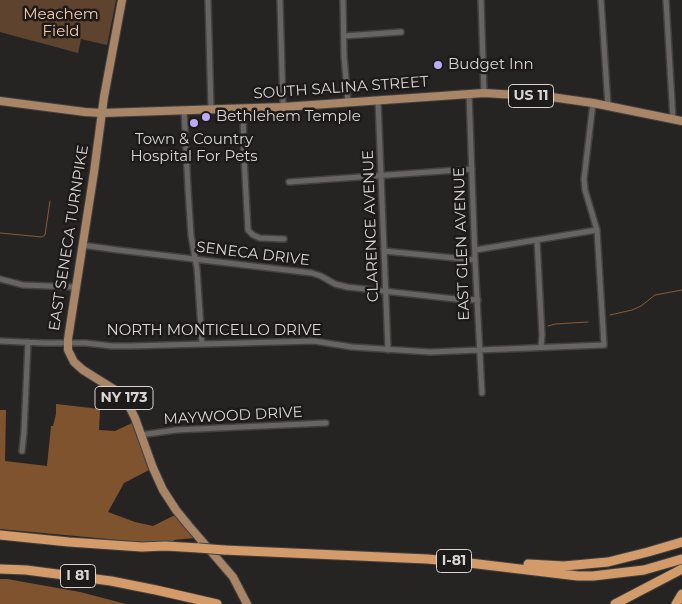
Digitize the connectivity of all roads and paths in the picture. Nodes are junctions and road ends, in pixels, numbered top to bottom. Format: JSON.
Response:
{"nodes":[{"id":1,"x":122,"y":0,"type":"edge"},
{"id":2,"x":208,"y":0,"type":"edge"},
{"id":3,"x":280,"y":0,"type":"edge"},
{"id":4,"x":343,"y":0,"type":"edge"},
{"id":5,"x":481,"y":0,"type":"edge"},
{"id":6,"x":601,"y":0,"type":"edge"},
{"id":7,"x":666,"y":0,"type":"edge"},
{"id":8,"x":401,"y":32,"type":"dead end"},
{"id":9,"x":344,"y":36,"type":"junction"},
{"id":10,"x":484,"y":93,"type":"junction"},
{"id":11,"x":469,"y":94,"type":"junction"},
{"id":12,"x":378,"y":100,"type":"junction"},
{"id":13,"x":0,"y":101,"type":"edge"},
{"id":14,"x":348,"y":103,"type":"junction"},
{"id":15,"x":593,"y":103,"type":"junction"},
{"id":16,"x":608,"y":106,"type":"junction"},
{"id":17,"x":283,"y":107,"type":"junction"},
{"id":18,"x":243,"y":108,"type":"junction"},
{"id":19,"x":211,"y":109,"type":"junction"},
{"id":20,"x":184,"y":110,"type":"junction"},
{"id":21,"x":102,"y":113,"type":"junction"},
{"id":22,"x":673,"y":119,"type":"junction"},
{"id":23,"x":682,"y":121,"type":"edge"},
{"id":24,"x":472,"y":169,"type":"junction"},
{"id":25,"x":381,"y":176,"type":"junction"},
{"id":26,"x":289,"y":182,"type":"dead end"},
{"id":27,"x":597,"y":230,"type":"junction"},
{"id":28,"x":284,"y":239,"type":"dead end"},
{"id":29,"x":538,"y":240,"type":"junction"},
{"id":30,"x":82,"y":245,"type":"junction"},
{"id":31,"x":475,"y":250,"type":"junction"},
{"id":32,"x":384,"y":251,"type":"junction"},
{"id":33,"x":195,"y":260,"type":"junction"},
{"id":34,"x":475,"y":260,"type":"junction"},
{"id":35,"x":0,"y":278,"type":"edge"},
{"id":36,"x":76,"y":288,"type":"junction"},
{"id":37,"x":386,"y":291,"type":"junction"},
{"id":38,"x":478,"y":300,"type":"junction"},
{"id":39,"x":0,"y":341,"type":"edge"},
{"id":40,"x":28,"y":342,"type":"junction"},
{"id":41,"x":68,"y":343,"type":"junction"},
{"id":42,"x":202,"y":344,"type":"junction"},
{"id":43,"x":541,"y":348,"type":"junction"},
{"id":44,"x":388,"y":350,"type":"junction"},
{"id":45,"x":479,"y":350,"type":"junction"},
{"id":46,"x":482,"y":394,"type":"dead end"},
{"id":47,"x":326,"y":423,"type":"dead end"},
{"id":48,"x":140,"y":435,"type":"junction"},
{"id":49,"x":22,"y":451,"type":"dead end"},
{"id":50,"x":0,"y":535,"type":"edge"},
{"id":51,"x":682,"y":542,"type":"edge"},
{"id":52,"x":142,"y":547,"type":"joint"},
{"id":53,"x":366,"y":556,"type":"junction"},
{"id":54,"x":682,"y":559,"type":"edge"},
{"id":55,"x":0,"y":569,"type":"edge"},
{"id":56,"x":682,"y":569,"type":"edge"},
{"id":57,"x":682,"y":594,"type":"edge"},
{"id":58,"x":217,"y":604,"type":"edge"},
{"id":59,"x":248,"y":604,"type":"edge"},
{"id":60,"x":615,"y":604,"type":"edge"},
{"id":61,"x":676,"y":604,"type":"edge"}],
"edges":[{"from":1,"to":21,"type":"main road","name":"EAST SENECA TURNPIKE"},
{"from":2,"to":19,"type":"street"},
{"from":3,"to":17,"type":"street"},
{"from":4,"to":9,"type":"street"},
{"from":5,"to":10,"type":"street"},
{"from":6,"to":16,"type":"street"},
{"from":7,"to":22,"type":"street"},
{"from":8,"to":9,"type":"street"},
{"from":9,"to":14,"type":"street"},
{"from":10,"to":11,"type":"main road","name":"SOUTH SALINA STREET","number":"US 11"},
{"from":10,"to":15,"type":"main road","name":"SOUTH SALINA STREET","number":"US 11"},
{"from":11,"to":12,"type":"main road","name":"SOUTH SALINA STREET","number":"US 11"},
{"from":11,"to":24,"type":"street","name":"EAST GLEN AVENUE"},
{"from":12,"to":14,"type":"main road","name":"SOUTH SALINA STREET","number":"US 11"},
{"from":12,"to":25,"type":"street","name":"CLARENCE AVENUE"},
{"from":13,"to":21,"type":"main road","name":"SOUTH SALINA STREET","number":"US 11"},
{"from":14,"to":17,"type":"main road","name":"SOUTH SALINA STREET","number":"US 11"},
{"from":15,"to":16,"type":"main road","name":"SOUTH SALINA STREET","number":"US 11"},
{"from":15,"to":27,"type":"street"},
{"from":16,"to":22,"type":"main road","name":"SOUTH SALINA STREET","number":"US 11"},
{"from":17,"to":18,"type":"main road","name":"SOUTH SALINA STREET","number":"US 11"},
{"from":18,"to":19,"type":"main road","name":"SOUTH SALINA STREET","number":"US 11"},
{"from":18,"to":28,"type":"street"},
{"from":19,"to":20,"type":"main road","name":"SOUTH SALINA STREET","number":"US 11"},
{"from":20,"to":21,"type":"main road","name":"SOUTH SALINA STREET","number":"US 11"},
{"from":20,"to":33,"type":"street"},
{"from":21,"to":30,"type":"main road","name":"EAST SENECA TURNPIKE"},
{"from":22,"to":23,"type":"main road","name":"SOUTH SALINA STREET","number":"US 11"},
{"from":24,"to":25,"type":"street"},
{"from":24,"to":31,"type":"street","name":"EAST GLEN AVENUE"},
{"from":25,"to":26,"type":"street"},
{"from":25,"to":32,"type":"street","name":"CLARENCE AVENUE"},
{"from":27,"to":29,"type":"street"},
{"from":27,"to":43,"type":"street","name":"NORTH MONTICELLO DRIVE"},
{"from":29,"to":31,"type":"street"},
{"from":29,"to":43,"type":"street"},
{"from":30,"to":33,"type":"street","name":"SENECA DRIVE"},
{"from":30,"to":36,"type":"main road","name":"EAST SENECA TURNPIKE"},
{"from":31,"to":34,"type":"street","name":"EAST GLEN AVENUE"},
{"from":32,"to":34,"type":"street"},
{"from":32,"to":37,"type":"street","name":"CLARENCE AVENUE"},
{"from":33,"to":37,"type":"street","name":"SENECA DRIVE"},
{"from":33,"to":42,"type":"street"},
{"from":34,"to":38,"type":"street","name":"EAST GLEN AVENUE"},
{"from":35,"to":36,"type":"street"},
{"from":36,"to":41,"type":"main road","name":"EAST SENECA TURNPIKE"},
{"from":37,"to":38,"type":"street","name":"SENECA DRIVE"},
{"from":37,"to":44,"type":"street","name":"CLARENCE AVENUE"},
{"from":38,"to":45,"type":"street","name":"EAST GLEN AVENUE"},
{"from":39,"to":40,"type":"street","name":"NORTH MONTICELLO DRIVE"},
{"from":40,"to":41,"type":"street","name":"NORTH MONTICELLO DRIVE"},
{"from":40,"to":49,"type":"street"},
{"from":41,"to":42,"type":"street","name":"NORTH MONTICELLO DRIVE"},
{"from":41,"to":48,"type":"main road","name":"EAST SENECA TURNPIKE","number":"NY 173"},
{"from":42,"to":44,"type":"street","name":"NORTH MONTICELLO DRIVE"},
{"from":43,"to":45,"type":"street","name":"NORTH MONTICELLO DRIVE"},
{"from":44,"to":45,"type":"street","name":"NORTH MONTICELLO DRIVE"},
{"from":45,"to":46,"type":"street","name":"EAST GLEN AVENUE"},
{"from":47,"to":48,"type":"street","name":"MAYWOOD DRIVE"},
{"from":48,"to":59,"type":"main road","name":"EAST SENECA TURNPIKE","number":"NY 173"},
{"from":50,"to":52,"type":"highway","number":"I 81"},
{"from":51,"to":53,"type":"highway"},
{"from":52,"to":53,"type":"highway","number":"I-81","bridge":true},
{"from":53,"to":54,"type":"highway","number":"I-81"},
{"from":55,"to":58,"type":"highway","number":"I 81"},
{"from":56,"to":60,"type":"highway"},
{"from":57,"to":61,"type":"highway"}]}
